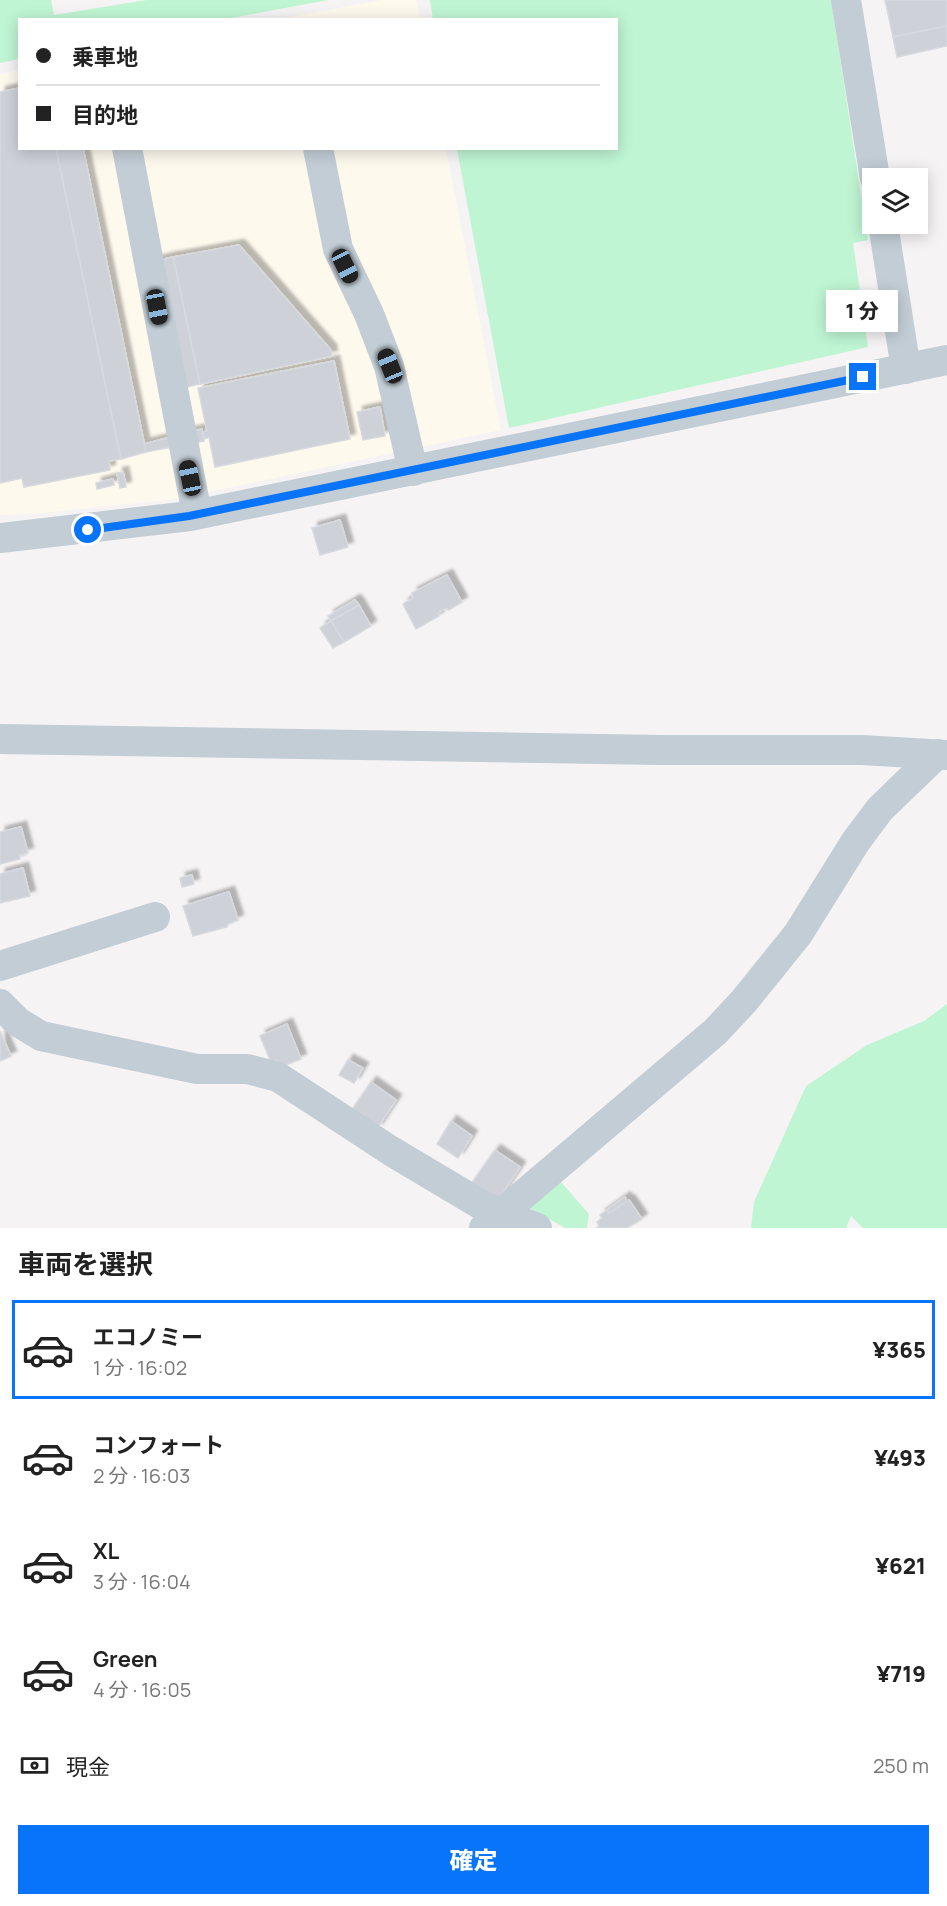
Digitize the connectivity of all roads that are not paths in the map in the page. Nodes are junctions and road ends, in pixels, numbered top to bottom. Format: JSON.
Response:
{"nodes":[{"id":1,"x":846,"y":0,"type":"edge"},
{"id":2,"x":127,"y":150,"type":"edge"},
{"id":3,"x":318,"y":150,"type":"edge"},
{"id":4,"x":874,"y":168,"type":"edge"},
{"id":5,"x":885,"y":234,"type":"edge"},
{"id":6,"x":947,"y":360,"type":"edge"},
{"id":7,"x":906,"y":369,"type":"junction"},
{"id":8,"x":413,"y":471,"type":"junction"},
{"id":9,"x":197,"y":514,"type":"junction"},
{"id":10,"x":0,"y":538,"type":"edge"},
{"id":11,"x":0,"y":739,"type":"edge"},
{"id":12,"x":942,"y":754,"type":"edge"},
{"id":13,"x":155,"y":917,"type":"dead end"},
{"id":14,"x":0,"y":966,"type":"edge"},
{"id":15,"x":0,"y":1004,"type":"edge"},
{"id":16,"x":492,"y":1220,"type":"edge"},
{"id":17,"x":537,"y":1228,"type":"edge"}],
"edges":[{"from":1,"to":4,"type":"street"},
{"from":2,"to":9,"type":"street"},
{"from":3,"to":8,"type":"street"},
{"from":5,"to":7,"type":"street"},
{"from":6,"to":7,"type":"street"},
{"from":7,"to":8,"type":"street"},
{"from":8,"to":9,"type":"street"},
{"from":9,"to":10,"type":"street"},
{"from":11,"to":12,"type":"street"},
{"from":12,"to":16,"type":"street"},
{"from":13,"to":14,"type":"street"},
{"from":15,"to":16,"type":"street"},
{"from":16,"to":17,"type":"street"}]}
